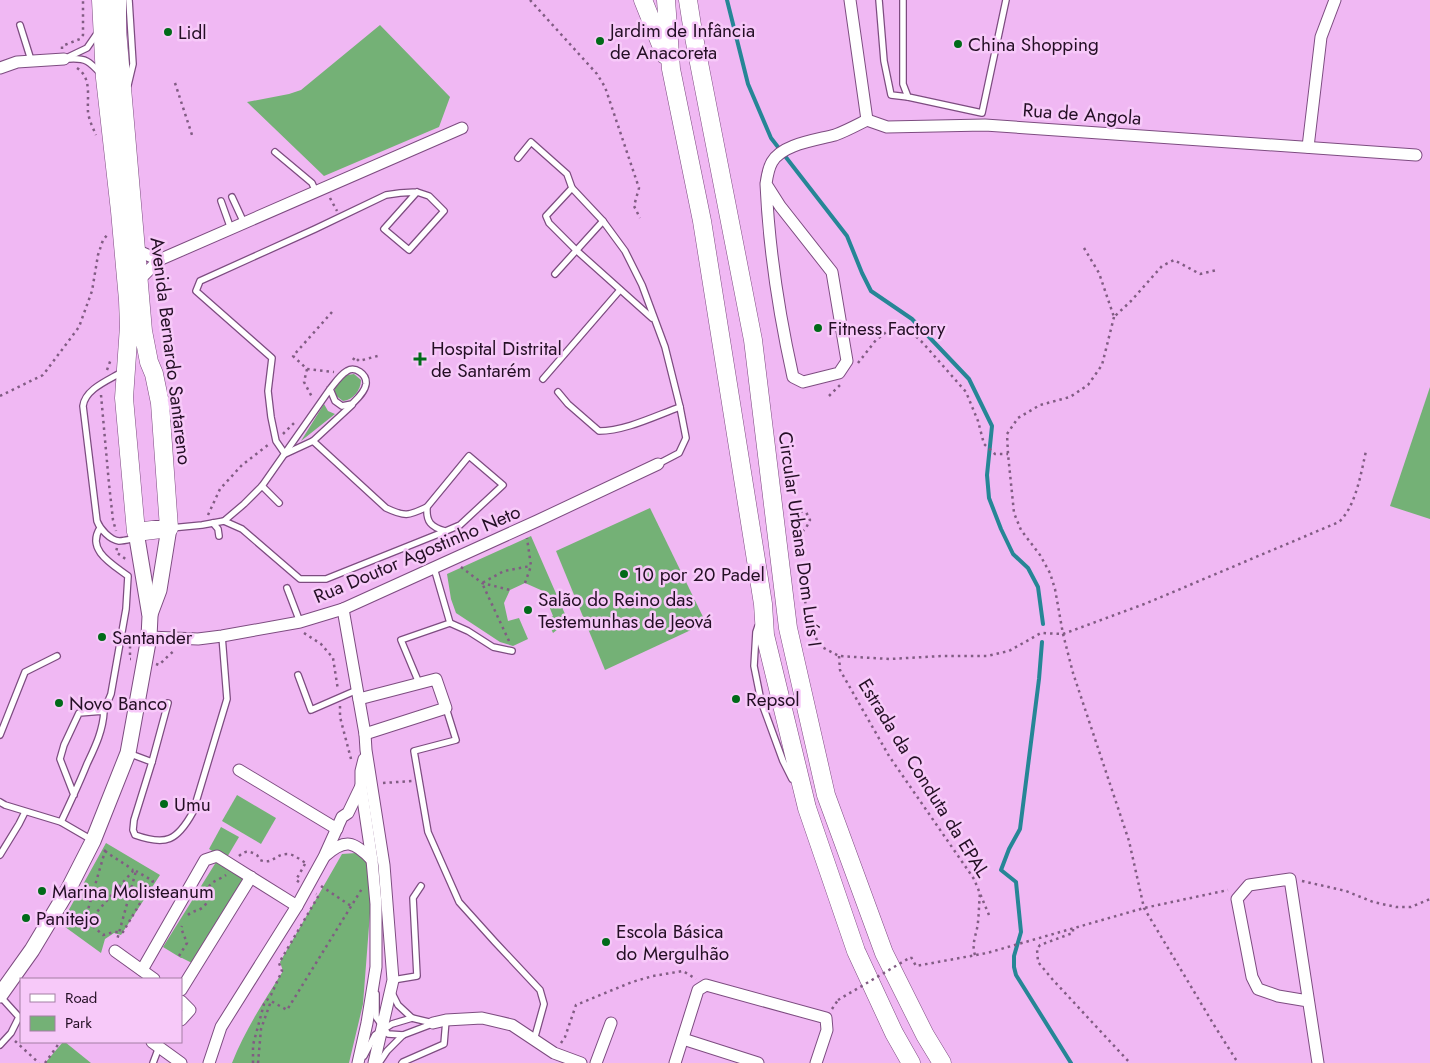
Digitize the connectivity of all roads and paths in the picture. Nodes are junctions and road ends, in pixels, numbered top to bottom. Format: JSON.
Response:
{"nodes":[{"id":1,"x":83,"y":0,"type":"edge"},
{"id":2,"x":101,"y":0,"type":"edge"},
{"id":3,"x":117,"y":0,"type":"edge"},
{"id":4,"x":129,"y":0,"type":"edge"},
{"id":5,"x":530,"y":0,"type":"edge"},
{"id":6,"x":643,"y":0,"type":"edge"},
{"id":7,"x":666,"y":0,"type":"edge"},
{"id":8,"x":688,"y":0,"type":"edge"},
{"id":9,"x":695,"y":0,"type":"edge"},
{"id":10,"x":850,"y":0,"type":"edge"},
{"id":11,"x":879,"y":0,"type":"edge"},
{"id":12,"x":903,"y":0,"type":"edge"},
{"id":13,"x":1006,"y":0,"type":"edge"},
{"id":14,"x":1335,"y":0,"type":"edge"},
{"id":15,"x":20,"y":25,"type":"dead end"},
{"id":16,"x":102,"y":26,"type":"junction"},
{"id":17,"x":693,"y":32,"type":"junction"},
{"id":18,"x":62,"y":46,"type":"dead end"},
{"id":19,"x":31,"y":60,"type":"junction"},
{"id":20,"x":67,"y":63,"type":"junction"},
{"id":21,"x":0,"y":68,"type":"edge"},
{"id":22,"x":671,"y":69,"type":"junction"},
{"id":23,"x":105,"y":78,"type":"junction"},
{"id":24,"x":175,"y":83,"type":"dead end"},
{"id":25,"x":908,"y":96,"type":"junction"},
{"id":26,"x":124,"y":106,"type":"junction"},
{"id":27,"x":982,"y":113,"type":"junction"},
{"id":28,"x":868,"y":120,"type":"junction"},
{"id":29,"x":985,"y":125,"type":"junction"},
{"id":30,"x":462,"y":128,"type":"dead end"},
{"id":31,"x":193,"y":138,"type":"dead end"},
{"id":32,"x":98,"y":140,"type":"dead end"},
{"id":33,"x":1308,"y":146,"type":"junction"},
{"id":34,"x":276,"y":152,"type":"dead end"},
{"id":35,"x":1416,"y":155,"type":"dead end"},
{"id":36,"x":518,"y":158,"type":"dead end"},
{"id":37,"x":766,"y":184,"type":"junction"},
{"id":38,"x":572,"y":188,"type":"junction"},
{"id":39,"x":320,"y":190,"type":"junction"},
{"id":40,"x":417,"y":192,"type":"junction"},
{"id":41,"x":232,"y":197,"type":"dead end"},
{"id":42,"x":220,"y":201,"type":"dead end"},
{"id":43,"x":340,"y":217,"type":"junction"},
{"id":44,"x":640,"y":218,"type":"dead end"},
{"id":45,"x":603,"y":221,"type":"junction"},
{"id":46,"x":244,"y":223,"type":"junction"},
{"id":47,"x":795,"y":226,"type":"junction"},
{"id":48,"x":105,"y":227,"type":"dead end"},
{"id":49,"x":231,"y":229,"type":"junction"},
{"id":50,"x":110,"y":232,"type":"dead end"},
{"id":51,"x":770,"y":235,"type":"junction"},
{"id":52,"x":106,"y":236,"type":"junction"},
{"id":53,"x":107,"y":245,"type":"dead end"},
{"id":54,"x":1084,"y":248,"type":"dead end"},
{"id":55,"x":136,"y":250,"type":"junction"},
{"id":56,"x":576,"y":250,"type":"junction"},
{"id":57,"x":160,"y":260,"type":"junction"},
{"id":58,"x":1216,"y":270,"type":"dead end"},
{"id":59,"x":555,"y":274,"type":"dead end"},
{"id":60,"x":139,"y":280,"type":"junction"},
{"id":61,"x":620,"y":290,"type":"junction"},
{"id":62,"x":332,"y":312,"type":"dead end"},
{"id":63,"x":1114,"y":317,"type":"junction"},
{"id":64,"x":654,"y":320,"type":"junction"},
{"id":65,"x":112,"y":357,"type":"dead end"},
{"id":66,"x":857,"y":366,"type":"dead end"},
{"id":67,"x":126,"y":369,"type":"junction"},
{"id":68,"x":307,"y":369,"type":"junction"},
{"id":69,"x":336,"y":372,"type":"dead end"},
{"id":70,"x":543,"y":379,"type":"dead end"},
{"id":71,"x":845,"y":380,"type":"dead end"},
{"id":72,"x":102,"y":385,"type":"junction"},
{"id":73,"x":330,"y":389,"type":"junction"},
{"id":74,"x":124,"y":391,"type":"junction"},
{"id":75,"x":558,"y":392,"type":"dead end"},
{"id":76,"x":0,"y":396,"type":"edge"},
{"id":77,"x":829,"y":396,"type":"dead end"},
{"id":78,"x":312,"y":397,"type":"dead end"},
{"id":79,"x":160,"y":403,"type":"junction"},
{"id":80,"x":352,"y":404,"type":"junction"},
{"id":81,"x":680,"y":407,"type":"junction"},
{"id":82,"x":276,"y":441,"type":"junction"},
{"id":83,"x":313,"y":441,"type":"junction"},
{"id":84,"x":1366,"y":451,"type":"dead end"},
{"id":85,"x":285,"y":454,"type":"junction"},
{"id":86,"x":1008,"y":454,"type":"junction"},
{"id":87,"x":658,"y":464,"type":"joint"},
{"id":88,"x":262,"y":486,"type":"junction"},
{"id":89,"x":279,"y":503,"type":"dead end"},
{"id":90,"x":427,"y":507,"type":"junction"},
{"id":91,"x":224,"y":521,"type":"junction"},
{"id":92,"x":213,"y":524,"type":"junction"},
{"id":93,"x":202,"y":525,"type":"junction"},
{"id":94,"x":525,"y":526,"type":"junction"},
{"id":95,"x":100,"y":528,"type":"junction"},
{"id":96,"x":169,"y":528,"type":"junction"},
{"id":97,"x":445,"y":531,"type":"junction"},
{"id":98,"x":136,"y":535,"type":"junction"},
{"id":99,"x":219,"y":536,"type":"dead end"},
{"id":100,"x":794,"y":540,"type":"junction"},
{"id":101,"x":118,"y":541,"type":"junction"},
{"id":102,"x":452,"y":560,"type":"junction"},
{"id":103,"x":130,"y":566,"type":"dead end"},
{"id":104,"x":530,"y":566,"type":"junction"},
{"id":105,"x":434,"y":568,"type":"junction"},
{"id":106,"x":525,"y":583,"type":"dead end"},
{"id":107,"x":482,"y":584,"type":"junction"},
{"id":108,"x":287,"y":588,"type":"dead end"},
{"id":109,"x":510,"y":590,"type":"dead end"},
{"id":110,"x":343,"y":609,"type":"junction"},
{"id":111,"x":150,"y":616,"type":"junction"},
{"id":112,"x":450,"y":623,"type":"junction"},
{"id":113,"x":298,"y":627,"type":"junction"},
{"id":114,"x":1063,"y":634,"type":"junction"},
{"id":115,"x":222,"y":636,"type":"junction"},
{"id":116,"x":149,"y":637,"type":"junction"},
{"id":117,"x":508,"y":638,"type":"dead end"},
{"id":118,"x":130,"y":642,"type":"dead end"},
{"id":119,"x":177,"y":648,"type":"dead end"},
{"id":120,"x":512,"y":651,"type":"dead end"},
{"id":121,"x":57,"y":656,"type":"dead end"},
{"id":122,"x":839,"y":656,"type":"junction"},
{"id":123,"x":144,"y":663,"type":"junction"},
{"id":124,"x":298,"y":676,"type":"dead end"},
{"id":125,"x":419,"y":683,"type":"junction"},
{"id":126,"x":358,"y":694,"type":"junction"},
{"id":127,"x":339,"y":698,"type":"junction"},
{"id":128,"x":168,"y":703,"type":"dead end"},
{"id":129,"x":446,"y":708,"type":"junction"},
{"id":130,"x":104,"y":711,"type":"junction"},
{"id":131,"x":365,"y":734,"type":"junction"},
{"id":132,"x":0,"y":736,"type":"edge"},
{"id":133,"x":128,"y":753,"type":"junction"},
{"id":134,"x":152,"y":762,"type":"junction"},
{"id":135,"x":352,"y":764,"type":"dead end"},
{"id":136,"x":239,"y":770,"type":"dead end"},
{"id":137,"x":419,"y":780,"type":"junction"},
{"id":138,"x":366,"y":785,"type":"junction"},
{"id":139,"x":74,"y":795,"type":"junction"},
{"id":140,"x":0,"y":802,"type":"edge"},
{"id":141,"x":25,"y":812,"type":"junction"},
{"id":142,"x":61,"y":822,"type":"junction"},
{"id":143,"x":336,"y":829,"type":"junction"},
{"id":144,"x":93,"y":841,"type":"junction"},
{"id":145,"x":106,"y":851,"type":"junction"},
{"id":146,"x":0,"y":855,"type":"edge"},
{"id":147,"x":310,"y":856,"type":"dead end"},
{"id":148,"x":324,"y":857,"type":"junction"},
{"id":149,"x":372,"y":860,"type":"junction"},
{"id":150,"x":306,"y":863,"type":"junction"},
{"id":151,"x":232,"y":865,"type":"junction"},
{"id":152,"x":135,"y":870,"type":"junction"},
{"id":153,"x":373,"y":874,"type":"junction"},
{"id":154,"x":251,"y":877,"type":"junction"},
{"id":155,"x":1290,"y":879,"type":"junction"},
{"id":156,"x":308,"y":883,"type":"junction"},
{"id":157,"x":1250,"y":885,"type":"junction"},
{"id":158,"x":421,"y":886,"type":"dead end"},
{"id":159,"x":980,"y":892,"type":"junction"},
{"id":160,"x":1430,"y":900,"type":"edge"},
{"id":161,"x":297,"y":906,"type":"junction"},
{"id":162,"x":351,"y":906,"type":"junction"},
{"id":163,"x":1144,"y":908,"type":"junction"},
{"id":164,"x":989,"y":914,"type":"dead end"},
{"id":165,"x":88,"y":922,"type":"junction"},
{"id":166,"x":1073,"y":929,"type":"junction"},
{"id":167,"x":119,"y":931,"type":"junction"},
{"id":168,"x":115,"y":951,"type":"joint"},
{"id":169,"x":976,"y":955,"type":"junction"},
{"id":170,"x":180,"y":956,"type":"dead end"},
{"id":171,"x":376,"y":966,"type":"junction"},
{"id":172,"x":142,"y":970,"type":"junction"},
{"id":173,"x":153,"y":978,"type":"edge"},
{"id":174,"x":391,"y":985,"type":"junction"},
{"id":175,"x":706,"y":985,"type":"junction"},
{"id":176,"x":182,"y":988,"type":"edge"},
{"id":177,"x":0,"y":995,"type":"edge"},
{"id":178,"x":838,"y":1000,"type":"dead end"},
{"id":179,"x":1308,"y":1001,"type":"junction"},
{"id":180,"x":182,"y":1002,"type":"edge"},
{"id":181,"x":412,"y":1018,"type":"junction"},
{"id":182,"x":182,"y":1019,"type":"edge"},
{"id":183,"x":446,"y":1020,"type":"junction"},
{"id":184,"x":432,"y":1023,"type":"junction"},
{"id":185,"x":611,"y":1023,"type":"dead end"},
{"id":186,"x":382,"y":1029,"type":"junction"},
{"id":187,"x":11,"y":1032,"type":"junction"},
{"id":188,"x":403,"y":1035,"type":"junction"},
{"id":189,"x":683,"y":1039,"type":"junction"},
{"id":190,"x":534,"y":1040,"type":"junction"},
{"id":191,"x":59,"y":1043,"type":"edge"},
{"id":192,"x":158,"y":1043,"type":"edge"},
{"id":193,"x":0,"y":1045,"type":"edge"},
{"id":194,"x":553,"y":1058,"type":"edge"},
{"id":195,"x":39,"y":1063,"type":"edge"},
{"id":196,"x":45,"y":1063,"type":"edge"},
{"id":197,"x":153,"y":1063,"type":"edge"},
{"id":198,"x":181,"y":1063,"type":"edge"},
{"id":199,"x":209,"y":1063,"type":"edge"},
{"id":200,"x":253,"y":1063,"type":"edge"},
{"id":201,"x":258,"y":1063,"type":"edge"},
{"id":202,"x":359,"y":1063,"type":"edge"},
{"id":203,"x":374,"y":1063,"type":"edge"},
{"id":204,"x":379,"y":1063,"type":"edge"},
{"id":205,"x":402,"y":1063,"type":"edge"},
{"id":206,"x":582,"y":1063,"type":"edge"},
{"id":207,"x":596,"y":1063,"type":"edge"},
{"id":208,"x":675,"y":1063,"type":"edge"},
{"id":209,"x":758,"y":1063,"type":"edge"},
{"id":210,"x":816,"y":1063,"type":"edge"},
{"id":211,"x":912,"y":1063,"type":"edge"},
{"id":212,"x":942,"y":1063,"type":"edge"},
{"id":213,"x":1130,"y":1063,"type":"edge"},
{"id":214,"x":1238,"y":1063,"type":"edge"},
{"id":215,"x":1318,"y":1063,"type":"edge"}],
"edges":[{"from":1,"to":18,"type":"path"},
{"from":2,"to":16,"type":"main road","name":"Avenida Bernardo Santareno"},
{"from":3,"to":26,"type":"main road","name":"Avenida Bernardo Santareno"},
{"from":4,"to":26,"type":"lane"},
{"from":5,"to":44,"type":"path"},
{"from":6,"to":22,"type":"main road"},
{"from":7,"to":22,"type":"main road"},
{"from":8,"to":17,"type":"main road","name":"Circular Urbana Dom Luís I"},
{"from":9,"to":17,"type":"main road"},
{"from":10,"to":28,"type":"street"},
{"from":11,"to":25,"type":"lane"},
{"from":12,"to":25,"type":"lane"},
{"from":13,"to":27,"type":"lane"},
{"from":14,"to":33,"type":"street"},
{"from":15,"to":19,"type":"lane"},
{"from":16,"to":20,"type":"lane"},
{"from":16,"to":23,"type":"main road","name":"Avenida Bernardo Santareno"},
{"from":17,"to":212,"type":"main road","name":"Circular Urbana Dom Luís I"},
{"from":19,"to":20,"type":"street"},
{"from":19,"to":21,"type":"street"},
{"from":20,"to":23,"type":"lane"},
{"from":20,"to":32,"type":"path"},
{"from":22,"to":211,"type":"main road"},
{"from":23,"to":67,"type":"main road","name":"Avenida Bernardo Santareno"},
{"from":24,"to":31,"type":"path"},
{"from":25,"to":27,"type":"lane"},
{"from":26,"to":55,"type":"main road","name":"Avenida Bernardo Santareno"},
{"from":27,"to":29,"type":"lane"},
{"from":28,"to":29,"type":"street","name":"Rua de Angola"},
{"from":28,"to":37,"type":"street"},
{"from":29,"to":33,"type":"street","name":"Rua de Angola"},
{"from":30,"to":39,"type":"street"},
{"from":33,"to":35,"type":"street","name":"Rua de Angola"},
{"from":34,"to":39,"type":"lane"},
{"from":36,"to":38,"type":"lane"},
{"from":37,"to":47,"type":"street"},
{"from":37,"to":51,"type":"street"},
{"from":38,"to":45,"type":"lane"},
{"from":38,"to":56,"type":"lane"},
{"from":39,"to":43,"type":"path"},
{"from":39,"to":46,"type":"street"},
{"from":40,"to":40,"type":"lane"},
{"from":40,"to":43,"type":"lane"},
{"from":41,"to":46,"type":"lane"},
{"from":42,"to":49,"type":"lane"},
{"from":43,"to":82,"type":"lane"},
{"from":45,"to":56,"type":"lane"},
{"from":45,"to":64,"type":"lane"},
{"from":46,"to":49,"type":"street"},
{"from":47,"to":51,"type":"street"},
{"from":47,"to":51,"type":"street"},
{"from":48,"to":52,"type":"path"},
{"from":49,"to":57,"type":"street"},
{"from":50,"to":52,"type":"path"},
{"from":52,"to":53,"type":"path"},
{"from":52,"to":76,"type":"path"},
{"from":54,"to":63,"type":"path"},
{"from":55,"to":57,"type":"street"},
{"from":55,"to":60,"type":"main road","name":"Avenida Bernardo Santareno"},
{"from":56,"to":59,"type":"lane"},
{"from":56,"to":61,"type":"lane"},
{"from":57,"to":60,"type":"street"},
{"from":58,"to":63,"type":"path"},
{"from":60,"to":79,"type":"main road","name":"Avenida Bernardo Santareno"},
{"from":61,"to":64,"type":"lane"},
{"from":61,"to":70,"type":"lane"},
{"from":62,"to":68,"type":"path"},
{"from":63,"to":86,"type":"path"},
{"from":64,"to":81,"type":"lane"},
{"from":65,"to":72,"type":"path"},
{"from":66,"to":86,"type":"path"},
{"from":67,"to":72,"type":"lane"},
{"from":67,"to":74,"type":"main road","name":"Avenida Bernardo Santareno"},
{"from":68,"to":69,"type":"path"},
{"from":68,"to":78,"type":"path"},
{"from":71,"to":77,"type":"path"},
{"from":72,"to":95,"type":"lane"},
{"from":72,"to":101,"type":"path"},
{"from":73,"to":80,"type":"lane"},
{"from":73,"to":80,"type":"lane"},
{"from":73,"to":85,"type":"lane"},
{"from":74,"to":79,"type":"main road"},
{"from":74,"to":98,"type":"main road","name":"Avenida Bernardo Santareno"},
{"from":75,"to":81,"type":"lane"},
{"from":79,"to":96,"type":"main road","name":"Avenida Bernardo Santareno"},
{"from":80,"to":83,"type":"lane"},
{"from":81,"to":87,"type":"lane"},
{"from":82,"to":85,"type":"lane"},
{"from":82,"to":93,"type":"path"},
{"from":83,"to":85,"type":"lane"},
{"from":83,"to":90,"type":"lane"},
{"from":84,"to":114,"type":"path"},
{"from":85,"to":88,"type":"lane"},
{"from":86,"to":114,"type":"path"},
{"from":87,"to":94,"type":"street","name":"Rua Doutor Agostinho Neto"},
{"from":88,"to":89,"type":"lane"},
{"from":88,"to":91,"type":"lane"},
{"from":90,"to":97,"type":"lane"},
{"from":90,"to":97,"type":"lane"},
{"from":91,"to":92,"type":"lane"},
{"from":91,"to":97,"type":"lane"},
{"from":92,"to":93,"type":"lane"},
{"from":92,"to":99,"type":"lane"},
{"from":93,"to":96,"type":"lane"},
{"from":94,"to":102,"type":"street","name":"Rua Doutor Agostinho Neto"},
{"from":94,"to":104,"type":"path"},
{"from":95,"to":101,"type":"lane"},
{"from":95,"to":130,"type":"lane"},
{"from":96,"to":98,"type":"main road"},
{"from":96,"to":111,"type":"main road","name":"Avenida Bernardo Santareno"},
{"from":98,"to":101,"type":"lane"},
{"from":98,"to":111,"type":"main road","name":"Avenida Bernardo Santareno"},
{"from":100,"to":100,"type":"path"},
{"from":100,"to":122,"type":"path"},
{"from":101,"to":103,"type":"path"},
{"from":102,"to":105,"type":"street","name":"Rua Doutor Agostinho Neto"},
{"from":102,"to":107,"type":"path"},
{"from":104,"to":106,"type":"path"},
{"from":104,"to":107,"type":"path"},
{"from":105,"to":110,"type":"street","name":"Rua Doutor Agostinho Neto"},
{"from":105,"to":112,"type":"lane"},
{"from":107,"to":109,"type":"path"},
{"from":107,"to":117,"type":"path"},
{"from":108,"to":113,"type":"lane"},
{"from":110,"to":113,"type":"street","name":"Rua Doutor Agostinho Neto"},
{"from":110,"to":126,"type":"street"},
{"from":111,"to":116,"type":"main road","name":"Avenida Bernardo Santareno"},
{"from":112,"to":120,"type":"lane"},
{"from":112,"to":125,"type":"lane"},
{"from":113,"to":115,"type":"street","name":"Rua Doutor Agostinho Neto"},
{"from":113,"to":127,"type":"path"},
{"from":114,"to":122,"type":"path"},
{"from":114,"to":163,"type":"path"},
{"from":115,"to":116,"type":"street","name":"Rua Doutor Agostinho Neto"},
{"from":115,"to":134,"type":"lane"},
{"from":116,"to":123,"type":"main road","name":"Avenida Bernardo Santareno"},
{"from":118,"to":123,"type":"path"},
{"from":119,"to":123,"type":"path"},
{"from":121,"to":132,"type":"lane"},
{"from":122,"to":159,"type":"path","name":"Estrada da Conduta da EPAL"},
{"from":123,"to":133,"type":"main road","name":"Avenida Bernardo Santareno"},
{"from":124,"to":127,"type":"lane"},
{"from":125,"to":126,"type":"street"},
{"from":125,"to":129,"type":"street"},
{"from":126,"to":127,"type":"lane"},
{"from":126,"to":131,"type":"street"},
{"from":127,"to":135,"type":"path"},
{"from":128,"to":134,"type":"lane"},
{"from":129,"to":131,"type":"street"},
{"from":129,"to":137,"type":"lane"},
{"from":130,"to":139,"type":"lane"},
{"from":130,"to":139,"type":"lane"},
{"from":131,"to":138,"type":"street"},
{"from":133,"to":134,"type":"lane"},
{"from":133,"to":144,"type":"main road","name":"Avenida Bernardo Santareno"},
{"from":136,"to":143,"type":"street"},
{"from":137,"to":138,"type":"path"},
{"from":137,"to":190,"type":"lane"},
{"from":138,"to":143,"type":"street"},
{"from":138,"to":149,"type":"street"},
{"from":138,"to":174,"type":"street"},
{"from":139,"to":142,"type":"lane"},
{"from":140,"to":141,"type":"lane"},
{"from":141,"to":142,"type":"lane"},
{"from":141,"to":146,"type":"lane"},
{"from":142,"to":144,"type":"lane"},
{"from":143,"to":148,"type":"street"},
{"from":144,"to":145,"type":"path"},
{"from":144,"to":177,"type":"main road","name":"Avenida Bernardo Santareno"},
{"from":145,"to":152,"type":"path"},
{"from":145,"to":165,"type":"path"},
{"from":147,"to":150,"type":"path"},
{"from":148,"to":149,"type":"street"},
{"from":148,"to":156,"type":"street"},
{"from":149,"to":153,"type":"street"},
{"from":150,"to":151,"type":"path"},
{"from":150,"to":156,"type":"path"},
{"from":151,"to":154,"type":"street"},
{"from":151,"to":170,"type":"path"},
{"from":151,"to":172,"type":"street"},
{"from":152,"to":165,"type":"path"},
{"from":152,"to":167,"type":"path"},
{"from":152,"to":167,"type":"path"},
{"from":153,"to":162,"type":"path"},
{"from":153,"to":171,"type":"street"},
{"from":154,"to":161,"type":"street"},
{"from":154,"to":176,"type":"street"},
{"from":155,"to":157,"type":"street"},
{"from":155,"to":160,"type":"path"},
{"from":155,"to":179,"type":"street"},
{"from":156,"to":161,"type":"street"},
{"from":156,"to":162,"type":"path"},
{"from":156,"to":200,"type":"path"},
{"from":157,"to":163,"type":"path"},
{"from":157,"to":179,"type":"street"},
{"from":158,"to":174,"type":"lane"},
{"from":159,"to":164,"type":"path","name":"Estrada da Conduta da EPAL"},
{"from":159,"to":169,"type":"path"},
{"from":161,"to":199,"type":"street"},
{"from":162,"to":201,"type":"path"},
{"from":163,"to":166,"type":"path"},
{"from":163,"to":214,"type":"path"},
{"from":165,"to":167,"type":"path"},
{"from":166,"to":169,"type":"path"},
{"from":166,"to":213,"type":"path"},
{"from":167,"to":168,"type":"path"},
{"from":168,"to":172,"type":"street"},
{"from":169,"to":178,"type":"path","bridge":true},
{"from":171,"to":186,"type":"lane"},
{"from":171,"to":202,"type":"street"},
{"from":172,"to":173,"type":"street"},
{"from":174,"to":181,"type":"lane"},
{"from":174,"to":186,"type":"street"},
{"from":175,"to":189,"type":"street"},
{"from":175,"to":194,"type":"path"},
{"from":175,"to":210,"type":"street"},
{"from":177,"to":187,"type":"lane"},
{"from":179,"to":215,"type":"street"},
{"from":180,"to":182,"type":"street"},
{"from":181,"to":184,"type":"lane"},
{"from":181,"to":186,"type":"lane"},
{"from":183,"to":184,"type":"street"},
{"from":183,"to":190,"type":"street"},
{"from":183,"to":205,"type":"lane"},
{"from":184,"to":188,"type":"lane"},
{"from":185,"to":207,"type":"street"},
{"from":186,"to":188,"type":"lane"},
{"from":186,"to":202,"type":"lane"},
{"from":186,"to":203,"type":"street"},
{"from":187,"to":193,"type":"lane"},
{"from":187,"to":195,"type":"path"},
{"from":188,"to":204,"type":"lane"},
{"from":189,"to":208,"type":"street"},
{"from":189,"to":209,"type":"street"},
{"from":190,"to":194,"type":"street"},
{"from":191,"to":196,"type":"path"},
{"from":192,"to":197,"type":"lane"},
{"from":192,"to":198,"type":"street"},
{"from":194,"to":206,"type":"street"}]}
